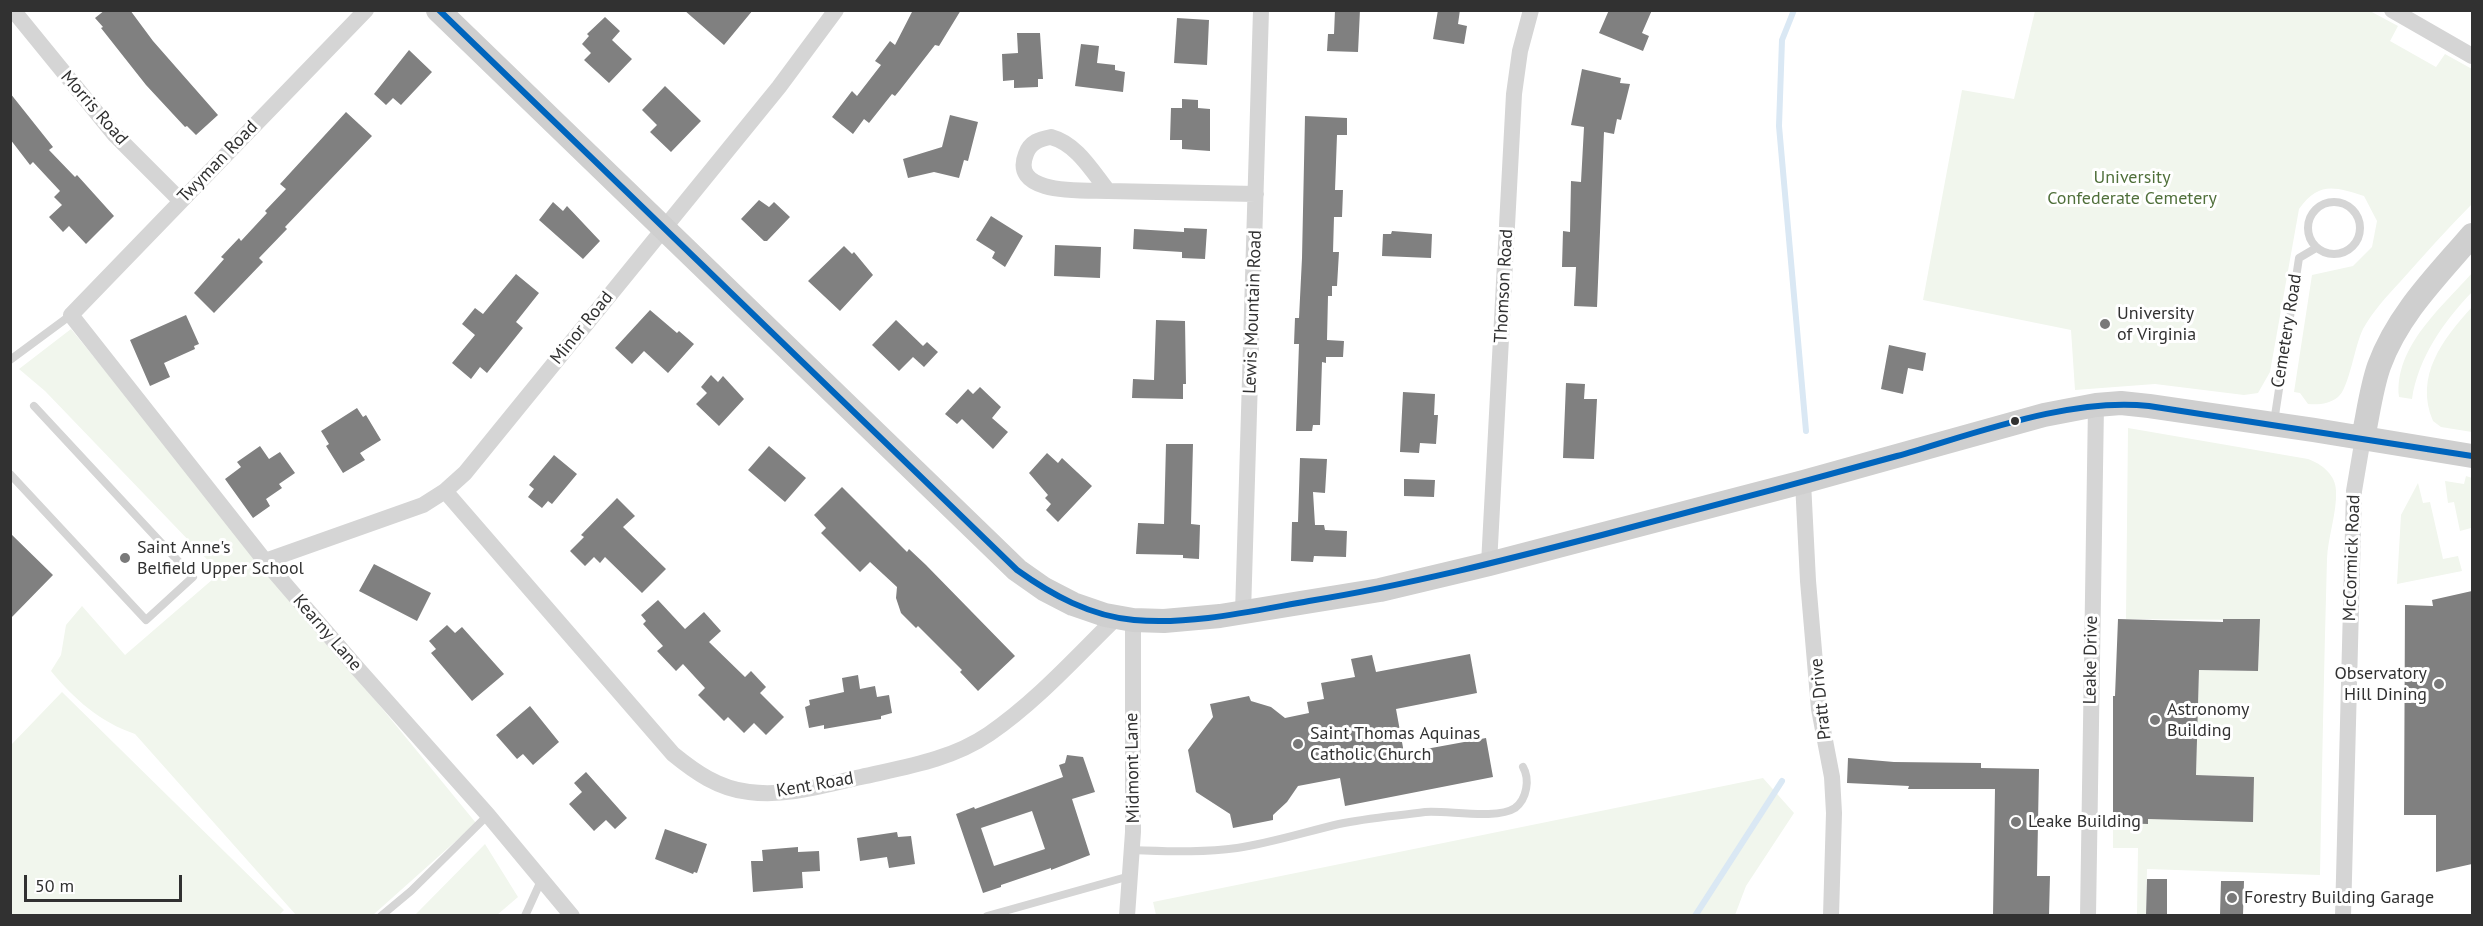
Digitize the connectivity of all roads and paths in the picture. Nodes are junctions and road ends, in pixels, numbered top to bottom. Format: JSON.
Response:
{"nodes":[{"id":1,"x":13,"y":10,"type":"edge"},
{"id":2,"x":366,"y":10,"type":"edge"},
{"id":3,"x":438,"y":10,"type":"edge"},
{"id":4,"x":836,"y":10,"type":"edge"},
{"id":5,"x":1261,"y":10,"type":"edge"},
{"id":6,"x":1531,"y":10,"type":"edge"},
{"id":7,"x":2392,"y":10,"type":"edge"},
{"id":8,"x":2472,"y":56,"type":"edge"},
{"id":9,"x":1108,"y":191,"type":"junction"},
{"id":10,"x":1256,"y":194,"type":"junction"},
{"id":11,"x":180,"y":200,"type":"junction"},
{"id":12,"x":663,"y":228,"type":"junction"},
{"id":13,"x":2472,"y":235,"type":"edge"},
{"id":14,"x":2316,"y":248,"type":"junction"},
{"id":15,"x":71,"y":315,"type":"junction"},
{"id":16,"x":10,"y":360,"type":"edge"},
{"id":17,"x":2096,"y":405,"type":"junction"},
{"id":18,"x":34,"y":406,"type":"dead end"},
{"id":19,"x":2273,"y":424,"type":"junction"},
{"id":20,"x":2362,"y":438,"type":"junction"},
{"id":21,"x":2472,"y":456,"type":"edge"},
{"id":22,"x":10,"y":474,"type":"edge"},
{"id":23,"x":1803,"y":482,"type":"junction"},
{"id":24,"x":445,"y":491,"type":"junction"},
{"id":25,"x":265,"y":561,"type":"junction"},
{"id":26,"x":1489,"y":564,"type":"junction"},
{"id":27,"x":1243,"y":613,"type":"junction"},
{"id":28,"x":1125,"y":619,"type":"junction"},
{"id":29,"x":1523,"y":767,"type":"dead end"},
{"id":30,"x":488,"y":815,"type":"junction"},
{"id":31,"x":1132,"y":850,"type":"junction"},
{"id":32,"x":1130,"y":876,"type":"junction"},
{"id":33,"x":540,"y":878,"type":"junction"},
{"id":34,"x":381,"y":915,"type":"edge"},
{"id":35,"x":525,"y":915,"type":"edge"},
{"id":36,"x":572,"y":915,"type":"edge"},
{"id":37,"x":987,"y":915,"type":"edge"},
{"id":38,"x":1127,"y":915,"type":"edge"},
{"id":39,"x":1831,"y":915,"type":"edge"},
{"id":40,"x":2088,"y":915,"type":"edge"},
{"id":41,"x":2343,"y":915,"type":"edge"}],
"edges":[{"from":1,"to":11,"type":"street","name":"Morris Road"},
{"from":2,"to":11,"type":"street","name":"Twyman Road"},
{"from":3,"to":12,"type":"main road"},
{"from":4,"to":12,"type":"street","name":"Minor Road"},
{"from":5,"to":10,"type":"street","name":"Lewis Mountain Road"},
{"from":6,"to":26,"type":"street","name":"Thomson Road"},
{"from":7,"to":8,"type":"street"},
{"from":9,"to":9,"type":"street"},
{"from":9,"to":10,"type":"street"},
{"from":10,"to":27,"type":"street","name":"Lewis Mountain Road"},
{"from":11,"to":15,"type":"street","name":"Twyman Road"},
{"from":12,"to":24,"type":"street","name":"Minor Road"},
{"from":12,"to":28,"type":"main road"},
{"from":13,"to":20,"type":"main road","name":"McCormick Road"},
{"from":14,"to":14,"type":"lane"},
{"from":14,"to":19,"type":"lane","name":"Cemetery Road"},
{"from":15,"to":16,"type":"lane"},
{"from":15,"to":25,"type":"street","name":"Kearny Lane"},
{"from":17,"to":19,"type":"main road"},
{"from":17,"to":23,"type":"main road"},
{"from":17,"to":40,"type":"street","name":"Leake Drive"},
{"from":18,"to":22,"type":"lane"},
{"from":19,"to":20,"type":"main road"},
{"from":20,"to":21,"type":"main road"},
{"from":20,"to":41,"type":"street","name":"McCormick Road"},
{"from":23,"to":26,"type":"main road"},
{"from":23,"to":39,"type":"street","name":"Pratt Drive"},
{"from":24,"to":25,"type":"street","name":"Minor Road"},
{"from":24,"to":28,"type":"street","name":"Kent Road"},
{"from":25,"to":30,"type":"street","name":"Kearny Lane"},
{"from":26,"to":27,"type":"main road"},
{"from":27,"to":28,"type":"main road"},
{"from":28,"to":31,"type":"street","name":"Midmont Lane"},
{"from":29,"to":31,"type":"lane"},
{"from":30,"to":33,"type":"street","name":"Kearny Lane"},
{"from":30,"to":34,"type":"lane"},
{"from":31,"to":32,"type":"street","name":"Midmont Lane"},
{"from":32,"to":37,"type":"lane"},
{"from":32,"to":38,"type":"street","name":"Midmont Lane"},
{"from":33,"to":35,"type":"lane"},
{"from":33,"to":36,"type":"street","name":"Kearny Lane"}]}
